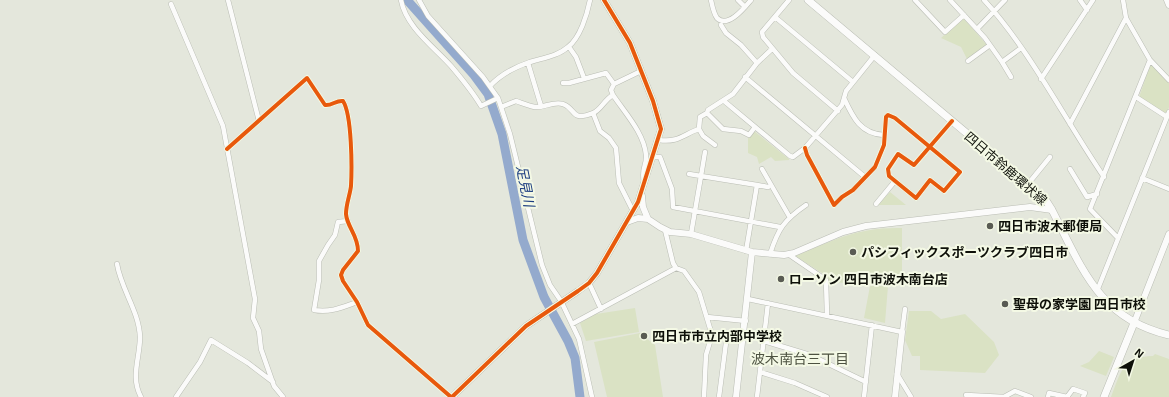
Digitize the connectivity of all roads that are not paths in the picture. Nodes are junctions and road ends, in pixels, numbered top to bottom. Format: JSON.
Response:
{"nodes":[{"id":1,"x":228,"y":0,"type":"edge"},
{"id":2,"x":401,"y":0,"type":"edge"},
{"id":3,"x":419,"y":0,"type":"edge"},
{"id":4,"x":590,"y":0,"type":"edge"},
{"id":5,"x":604,"y":0,"type":"edge"},
{"id":6,"x":711,"y":0,"type":"edge"},
{"id":7,"x":738,"y":0,"type":"edge"},
{"id":8,"x":751,"y":0,"type":"edge"},
{"id":9,"x":789,"y":0,"type":"edge"},
{"id":10,"x":808,"y":0,"type":"edge"},
{"id":11,"x":915,"y":0,"type":"edge"},
{"id":12,"x":950,"y":0,"type":"edge"},
{"id":13,"x":984,"y":0,"type":"edge"},
{"id":14,"x":1006,"y":0,"type":"edge"},
{"id":15,"x":1080,"y":0,"type":"edge"},
{"id":16,"x":1093,"y":0,"type":"edge"},
{"id":17,"x":1123,"y":0,"type":"edge"},
{"id":18,"x":1167,"y":0,"type":"edge"},
{"id":19,"x":171,"y":4,"type":"dead end"},
{"id":20,"x":1169,"y":5,"type":"edge"},
{"id":21,"x":745,"y":7,"type":"junction"},
{"id":22,"x":1087,"y":10,"type":"junction"},
{"id":23,"x":995,"y":12,"type":"junction"},
{"id":24,"x":964,"y":14,"type":"junction"},
{"id":25,"x":775,"y":17,"type":"junction"},
{"id":26,"x":1126,"y":18,"type":"junction"},
{"id":27,"x":721,"y":25,"type":"dead end"},
{"id":28,"x":977,"y":29,"type":"junction"},
{"id":29,"x":990,"y":45,"type":"junction"},
{"id":30,"x":569,"y":47,"type":"junction"},
{"id":31,"x":1021,"y":48,"type":"junction"},
{"id":32,"x":772,"y":49,"type":"junction"},
{"id":33,"x":875,"y":56,"type":"junction"},
{"id":34,"x":1150,"y":60,"type":"junction"},
{"id":35,"x":968,"y":61,"type":"dead end"},
{"id":36,"x":1002,"y":62,"type":"junction"},
{"id":37,"x":528,"y":63,"type":"junction"},
{"id":38,"x":757,"y":63,"type":"junction"},
{"id":39,"x":641,"y":71,"type":"junction"},
{"id":40,"x":745,"y":77,"type":"junction"},
{"id":41,"x":1011,"y":77,"type":"dead end"},
{"id":42,"x":584,"y":78,"type":"junction"},
{"id":43,"x":1041,"y":78,"type":"junction"},
{"id":44,"x":1169,"y":80,"type":"edge"},
{"id":45,"x":853,"y":82,"type":"junction"},
{"id":46,"x":563,"y":83,"type":"dead end"},
{"id":47,"x":614,"y":84,"type":"junction"},
{"id":48,"x":490,"y":86,"type":"junction"},
{"id":49,"x":613,"y":95,"type":"junction"},
{"id":50,"x":1136,"y":97,"type":"junction"},
{"id":51,"x":844,"y":98,"type":"junction"},
{"id":52,"x":497,"y":99,"type":"junction"},
{"id":53,"x":724,"y":101,"type":"junction"},
{"id":54,"x":541,"y":106,"type":"junction"},
{"id":55,"x":501,"y":107,"type":"junction"},
{"id":56,"x":838,"y":111,"type":"junction"},
{"id":57,"x":593,"y":113,"type":"junction"},
{"id":58,"x":706,"y":113,"type":"junction"},
{"id":59,"x":1168,"y":115,"type":"edge"},
{"id":60,"x":260,"y":121,"type":"junction"},
{"id":61,"x":952,"y":121,"type":"junction"},
{"id":62,"x":1070,"y":124,"type":"junction"},
{"id":63,"x":755,"y":127,"type":"junction"},
{"id":64,"x":700,"y":129,"type":"junction"},
{"id":65,"x":817,"y":136,"type":"junction"},
{"id":66,"x":884,"y":136,"type":"junction"},
{"id":67,"x":659,"y":140,"type":"junction"},
{"id":68,"x":715,"y":145,"type":"dead end"},
{"id":69,"x":805,"y":148,"type":"junction"},
{"id":70,"x":929,"y":148,"type":"junction"},
{"id":71,"x":227,"y":149,"type":"junction"},
{"id":72,"x":705,"y":152,"type":"dead end"},
{"id":73,"x":1050,"y":156,"type":"dead end"},
{"id":74,"x":651,"y":159,"type":"junction"},
{"id":75,"x":762,"y":169,"type":"dead end"},
{"id":76,"x":1070,"y":169,"type":"dead end"},
{"id":77,"x":689,"y":174,"type":"dead end"},
{"id":78,"x":701,"y":176,"type":"junction"},
{"id":79,"x":865,"y":177,"type":"junction"},
{"id":80,"x":1104,"y":177,"type":"junction"},
{"id":81,"x":1142,"y":178,"type":"junction"},
{"id":82,"x":895,"y":181,"type":"junction"},
{"id":83,"x":1028,"y":184,"type":"junction"},
{"id":84,"x":758,"y":186,"type":"junction"},
{"id":85,"x":768,"y":187,"type":"dead end"},
{"id":86,"x":1169,"y":189,"type":"edge"},
{"id":87,"x":642,"y":190,"type":"junction"},
{"id":88,"x":1097,"y":194,"type":"junction"},
{"id":89,"x":876,"y":204,"type":"dead end"},
{"id":90,"x":806,"y":205,"type":"dead end"},
{"id":91,"x":1052,"y":210,"type":"junction"},
{"id":92,"x":634,"y":211,"type":"junction"},
{"id":93,"x":695,"y":211,"type":"junction"},
{"id":94,"x":789,"y":216,"type":"junction"},
{"id":95,"x":648,"y":219,"type":"junction"},
{"id":96,"x":348,"y":221,"type":"junction"},
{"id":97,"x":751,"y":222,"type":"junction"},
{"id":98,"x":626,"y":223,"type":"junction"},
{"id":99,"x":780,"y":227,"type":"junction"},
{"id":100,"x":665,"y":230,"type":"junction"},
{"id":101,"x":691,"y":234,"type":"junction"},
{"id":102,"x":1169,"y":234,"type":"edge"},
{"id":103,"x":1118,"y":238,"type":"junction"},
{"id":104,"x":749,"y":251,"type":"junction"},
{"id":105,"x":770,"y":254,"type":"junction"},
{"id":106,"x":788,"y":254,"type":"junction"},
{"id":107,"x":117,"y":264,"type":"dead end"},
{"id":108,"x":676,"y":268,"type":"junction"},
{"id":109,"x":589,"y":282,"type":"junction"},
{"id":110,"x":1096,"y":292,"type":"junction"},
{"id":111,"x":748,"y":299,"type":"junction"},
{"id":112,"x":561,"y":301,"type":"junction"},
{"id":113,"x":357,"y":302,"type":"junction"},
{"id":114,"x":768,"y":303,"type":"junction"},
{"id":115,"x":601,"y":309,"type":"junction"},
{"id":116,"x":904,"y":310,"type":"dead end"},
{"id":117,"x":827,"y":315,"type":"junction"},
{"id":118,"x":707,"y":317,"type":"junction"},
{"id":119,"x":746,"y":321,"type":"junction"},
{"id":120,"x":1134,"y":322,"type":"junction"},
{"id":121,"x":572,"y":324,"type":"junction"},
{"id":122,"x":872,"y":325,"type":"junction"},
{"id":123,"x":902,"y":332,"type":"junction"},
{"id":124,"x":1169,"y":335,"type":"edge"},
{"id":125,"x":744,"y":336,"type":"junction"},
{"id":126,"x":764,"y":341,"type":"junction"},
{"id":127,"x":760,"y":372,"type":"junction"},
{"id":128,"x":897,"y":374,"type":"junction"},
{"id":129,"x":273,"y":382,"type":"junction"},
{"id":130,"x":866,"y":382,"type":"junction"},
{"id":131,"x":966,"y":395,"type":"dead end"},
{"id":132,"x":987,"y":396,"type":"edge"},
{"id":133,"x":141,"y":397,"type":"edge"},
{"id":134,"x":176,"y":397,"type":"edge"},
{"id":135,"x":283,"y":397,"type":"edge"},
{"id":136,"x":452,"y":397,"type":"edge"},
{"id":137,"x":592,"y":397,"type":"edge"},
{"id":138,"x":704,"y":397,"type":"edge"},
{"id":139,"x":719,"y":397,"type":"edge"},
{"id":140,"x":736,"y":397,"type":"edge"},
{"id":141,"x":757,"y":397,"type":"edge"},
{"id":142,"x":827,"y":397,"type":"edge"},
{"id":143,"x":864,"y":397,"type":"edge"},
{"id":144,"x":895,"y":397,"type":"edge"},
{"id":145,"x":911,"y":397,"type":"edge"},
{"id":146,"x":1031,"y":397,"type":"edge"},
{"id":147,"x":1048,"y":397,"type":"edge"},
{"id":148,"x":1083,"y":397,"type":"edge"},
{"id":149,"x":1104,"y":397,"type":"edge"}],
"edges":[{"from":1,"to":60,"type":"street"},
{"from":2,"to":52,"type":"street"},
{"from":3,"to":48,"type":"street"},
{"from":4,"to":30,"type":"street"},
{"from":5,"to":39,"type":"street"},
{"from":6,"to":21,"type":"street"},
{"from":7,"to":21,"type":"street"},
{"from":8,"to":21,"type":"street"},
{"from":9,"to":25,"type":"street"},
{"from":10,"to":33,"type":"main road","name":"四日市鈴鹿環状線"},
{"from":11,"to":24,"type":"street"},
{"from":12,"to":24,"type":"street"},
{"from":13,"to":23,"type":"street"},
{"from":14,"to":23,"type":"street"},
{"from":15,"to":22,"type":"street"},
{"from":16,"to":22,"type":"street"},
{"from":17,"to":26,"type":"street"},
{"from":18,"to":20,"type":"street"},
{"from":19,"to":71,"type":"street"},
{"from":22,"to":43,"type":"street"},
{"from":23,"to":28,"type":"street"},
{"from":23,"to":31,"type":"street"},
{"from":24,"to":28,"type":"street"},
{"from":25,"to":32,"type":"street"},
{"from":25,"to":45,"type":"street"},
{"from":26,"to":34,"type":"street"},
{"from":26,"to":62,"type":"street"},
{"from":27,"to":38,"type":"street"},
{"from":28,"to":29,"type":"street"},
{"from":29,"to":35,"type":"street"},
{"from":29,"to":36,"type":"street"},
{"from":30,"to":37,"type":"street"},
{"from":30,"to":42,"type":"street"},
{"from":31,"to":36,"type":"street"},
{"from":31,"to":43,"type":"street"},
{"from":32,"to":38,"type":"street"},
{"from":32,"to":56,"type":"street"},
{"from":33,"to":45,"type":"street"},
{"from":33,"to":61,"type":"main road","name":"四日市鈴鹿環状線"},
{"from":34,"to":44,"type":"street"},
{"from":34,"to":50,"type":"street"},
{"from":36,"to":41,"type":"street"},
{"from":37,"to":48,"type":"street"},
{"from":37,"to":54,"type":"street"},
{"from":38,"to":40,"type":"street"},
{"from":39,"to":47,"type":"street"},
{"from":39,"to":67,"type":"street"},
{"from":40,"to":53,"type":"street"},
{"from":40,"to":65,"type":"street"},
{"from":42,"to":46,"type":"street"},
{"from":42,"to":47,"type":"street"},
{"from":43,"to":62,"type":"street"},
{"from":45,"to":51,"type":"street"},
{"from":47,"to":49,"type":"street"},
{"from":48,"to":52,"type":"street"},
{"from":49,"to":57,"type":"street"},
{"from":49,"to":74,"type":"street"},
{"from":50,"to":59,"type":"street"},
{"from":50,"to":80,"type":"street"},
{"from":51,"to":56,"type":"street"},
{"from":51,"to":66,"type":"street"},
{"from":52,"to":55,"type":"street"},
{"from":53,"to":58,"type":"street"},
{"from":53,"to":63,"type":"street"},
{"from":54,"to":55,"type":"street"},
{"from":54,"to":57,"type":"street"},
{"from":55,"to":112,"type":"street"},
{"from":56,"to":65,"type":"street"},
{"from":57,"to":92,"type":"street"},
{"from":58,"to":63,"type":"street"},
{"from":58,"to":64,"type":"street"},
{"from":59,"to":81,"type":"street"},
{"from":60,"to":71,"type":"street"},
{"from":60,"to":96,"type":"street"},
{"from":61,"to":70,"type":"street"},
{"from":61,"to":83,"type":"main road","name":"四日市鈴鹿環状線"},
{"from":62,"to":80,"type":"street"},
{"from":63,"to":69,"type":"street"},
{"from":64,"to":67,"type":"street"},
{"from":64,"to":68,"type":"street"},
{"from":65,"to":69,"type":"street"},
{"from":65,"to":79,"type":"street"},
{"from":66,"to":70,"type":"street"},
{"from":66,"to":79,"type":"street"},
{"from":67,"to":74,"type":"street"},
{"from":69,"to":79,"type":"street"},
{"from":70,"to":82,"type":"street"},
{"from":70,"to":82,"type":"street"},
{"from":71,"to":129,"type":"street"},
{"from":72,"to":78,"type":"street"},
{"from":73,"to":83,"type":"street"},
{"from":74,"to":87,"type":"street"},
{"from":74,"to":93,"type":"street"},
{"from":75,"to":94,"type":"street"},
{"from":76,"to":88,"type":"street"},
{"from":77,"to":78,"type":"street"},
{"from":78,"to":84,"type":"street"},
{"from":78,"to":93,"type":"street"},
{"from":80,"to":88,"type":"street"},
{"from":81,"to":86,"type":"street"},
{"from":81,"to":103,"type":"street"},
{"from":82,"to":89,"type":"street"},
{"from":83,"to":91,"type":"main road","name":"四日市鈴鹿環状線"},
{"from":84,"to":85,"type":"street"},
{"from":84,"to":97,"type":"street"},
{"from":87,"to":92,"type":"street"},
{"from":87,"to":95,"type":"street"},
{"from":88,"to":103,"type":"street"},
{"from":90,"to":94,"type":"street"},
{"from":91,"to":106,"type":"street"},
{"from":91,"to":110,"type":"main road","name":"四日市鈴鹿環状線"},
{"from":92,"to":98,"type":"street"},
{"from":93,"to":97,"type":"street"},
{"from":93,"to":101,"type":"street"},
{"from":94,"to":99,"type":"street"},
{"from":95,"to":98,"type":"street"},
{"from":95,"to":100,"type":"street"},
{"from":96,"to":113,"type":"street"},
{"from":96,"to":113,"type":"street"},
{"from":97,"to":99,"type":"street"},
{"from":97,"to":104,"type":"street"},
{"from":98,"to":109,"type":"street"},
{"from":99,"to":105,"type":"street"},
{"from":100,"to":101,"type":"street"},
{"from":100,"to":108,"type":"street"},
{"from":101,"to":104,"type":"street"},
{"from":102,"to":120,"type":"street"},
{"from":103,"to":110,"type":"street"},
{"from":104,"to":105,"type":"street"},
{"from":104,"to":111,"type":"street"},
{"from":105,"to":106,"type":"street"},
{"from":106,"to":117,"type":"street"},
{"from":107,"to":133,"type":"street"},
{"from":108,"to":115,"type":"street"},
{"from":108,"to":118,"type":"street"},
{"from":109,"to":112,"type":"street"},
{"from":109,"to":115,"type":"street"},
{"from":110,"to":120,"type":"main road","name":"四日市鈴鹿環状線"},
{"from":111,"to":114,"type":"street"},
{"from":111,"to":119,"type":"street"},
{"from":112,"to":121,"type":"street"},
{"from":112,"to":136,"type":"street"},
{"from":113,"to":136,"type":"street"},
{"from":114,"to":117,"type":"street"},
{"from":114,"to":126,"type":"street"},
{"from":115,"to":121,"type":"street"},
{"from":116,"to":123,"type":"street"},
{"from":117,"to":122,"type":"street"},
{"from":118,"to":119,"type":"street"},
{"from":118,"to":138,"type":"street"},
{"from":119,"to":125,"type":"street"},
{"from":120,"to":124,"type":"main road","name":"四日市鈴鹿環状線"},
{"from":120,"to":149,"type":"main road"},
{"from":121,"to":137,"type":"street"},
{"from":122,"to":123,"type":"street"},
{"from":122,"to":130,"type":"street"},
{"from":123,"to":128,"type":"street"},
{"from":125,"to":139,"type":"street"},
{"from":125,"to":140,"type":"street"},
{"from":126,"to":127,"type":"street"},
{"from":126,"to":130,"type":"street"},
{"from":127,"to":141,"type":"street"},
{"from":127,"to":142,"type":"street"},
{"from":128,"to":144,"type":"street"},
{"from":128,"to":145,"type":"street"},
{"from":129,"to":134,"type":"street"},
{"from":129,"to":135,"type":"street"},
{"from":130,"to":143,"type":"street"},
{"from":131,"to":132,"type":"street"},
{"from":132,"to":146,"type":"street"},
{"from":147,"to":148,"type":"street"}]}
